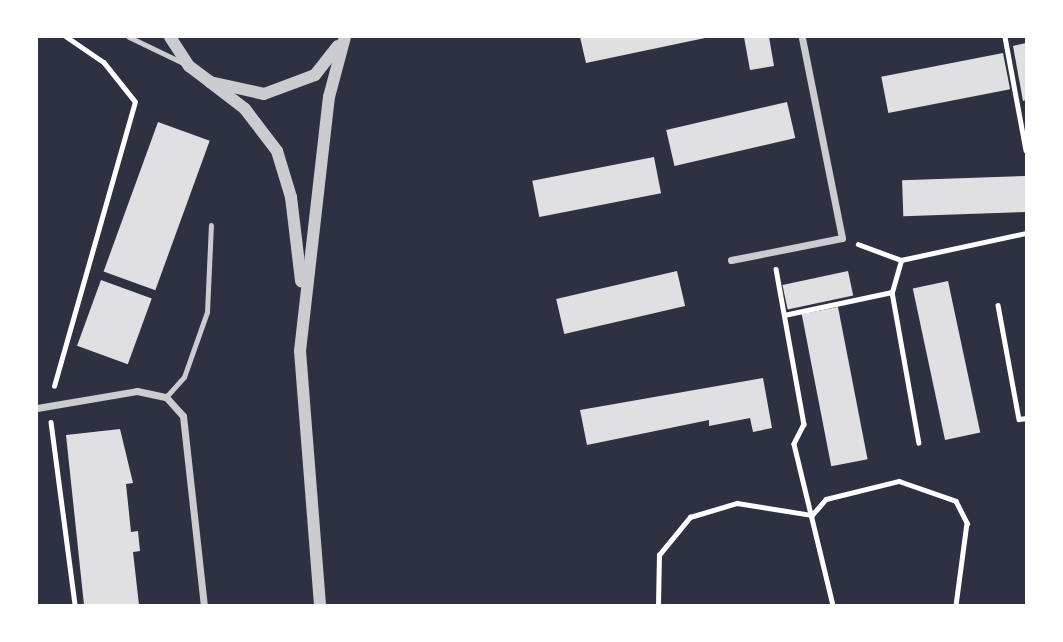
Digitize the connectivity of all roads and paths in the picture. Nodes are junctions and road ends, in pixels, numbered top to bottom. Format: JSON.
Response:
{"nodes":[{"id":1,"x":66,"y":37,"type":"edge"},
{"id":2,"x":129,"y":37,"type":"edge"},
{"id":3,"x":170,"y":37,"type":"edge"},
{"id":4,"x":344,"y":37,"type":"edge"},
{"id":5,"x":802,"y":37,"type":"edge"},
{"id":6,"x":1005,"y":37,"type":"edge"},
{"id":7,"x":189,"y":66,"type":"junction"},
{"id":8,"x":210,"y":82,"type":"junction"},
{"id":9,"x":1026,"y":150,"type":"edge"},
{"id":10,"x":211,"y":225,"type":"dead end"},
{"id":11,"x":1026,"y":233,"type":"edge"},
{"id":12,"x":842,"y":238,"type":"junction"},
{"id":13,"x":773,"y":253,"type":"junction"},
{"id":14,"x":731,"y":260,"type":"dead end"},
{"id":15,"x":901,"y":260,"type":"junction"},
{"id":16,"x":892,"y":292,"type":"junction"},
{"id":17,"x":303,"y":295,"type":"junction"},
{"id":18,"x":998,"y":305,"type":"dead end"},
{"id":19,"x":784,"y":315,"type":"junction"},
{"id":20,"x":166,"y":397,"type":"junction"},
{"id":21,"x":49,"y":406,"type":"junction"},
{"id":22,"x":37,"y":408,"type":"edge"},
{"id":23,"x":1026,"y":418,"type":"edge"},
{"id":24,"x":919,"y":443,"type":"dead end"},
{"id":25,"x":811,"y":515,"type":"junction"},
{"id":26,"x":75,"y":605,"type":"edge"},
{"id":27,"x":204,"y":605,"type":"edge"},
{"id":28,"x":320,"y":605,"type":"edge"},
{"id":29,"x":658,"y":605,"type":"edge"},
{"id":30,"x":833,"y":605,"type":"edge"},
{"id":31,"x":956,"y":605,"type":"edge"}],
"edges":[{"from":1,"to":21,"type":"path"},
{"from":2,"to":7,"type":"lane"},
{"from":3,"to":7,"type":"street"},
{"from":4,"to":8,"type":"street"},
{"from":4,"to":17,"type":"street"},
{"from":5,"to":12,"type":"street"},
{"from":6,"to":9,"type":"path"},
{"from":7,"to":8,"type":"street"},
{"from":8,"to":17,"type":"street"},
{"from":10,"to":20,"type":"lane"},
{"from":11,"to":15,"type":"path"},
{"from":12,"to":13,"type":"street"},
{"from":12,"to":15,"type":"path"},
{"from":13,"to":14,"type":"street"},
{"from":13,"to":19,"type":"path"},
{"from":15,"to":16,"type":"path"},
{"from":16,"to":19,"type":"path"},
{"from":16,"to":24,"type":"path"},
{"from":17,"to":28,"type":"street"},
{"from":18,"to":23,"type":"path"},
{"from":19,"to":25,"type":"path"},
{"from":20,"to":21,"type":"street"},
{"from":20,"to":27,"type":"street"},
{"from":21,"to":22,"type":"street"},
{"from":21,"to":26,"type":"path"},
{"from":25,"to":29,"type":"path"},
{"from":25,"to":30,"type":"path"},
{"from":25,"to":31,"type":"path"}]}
